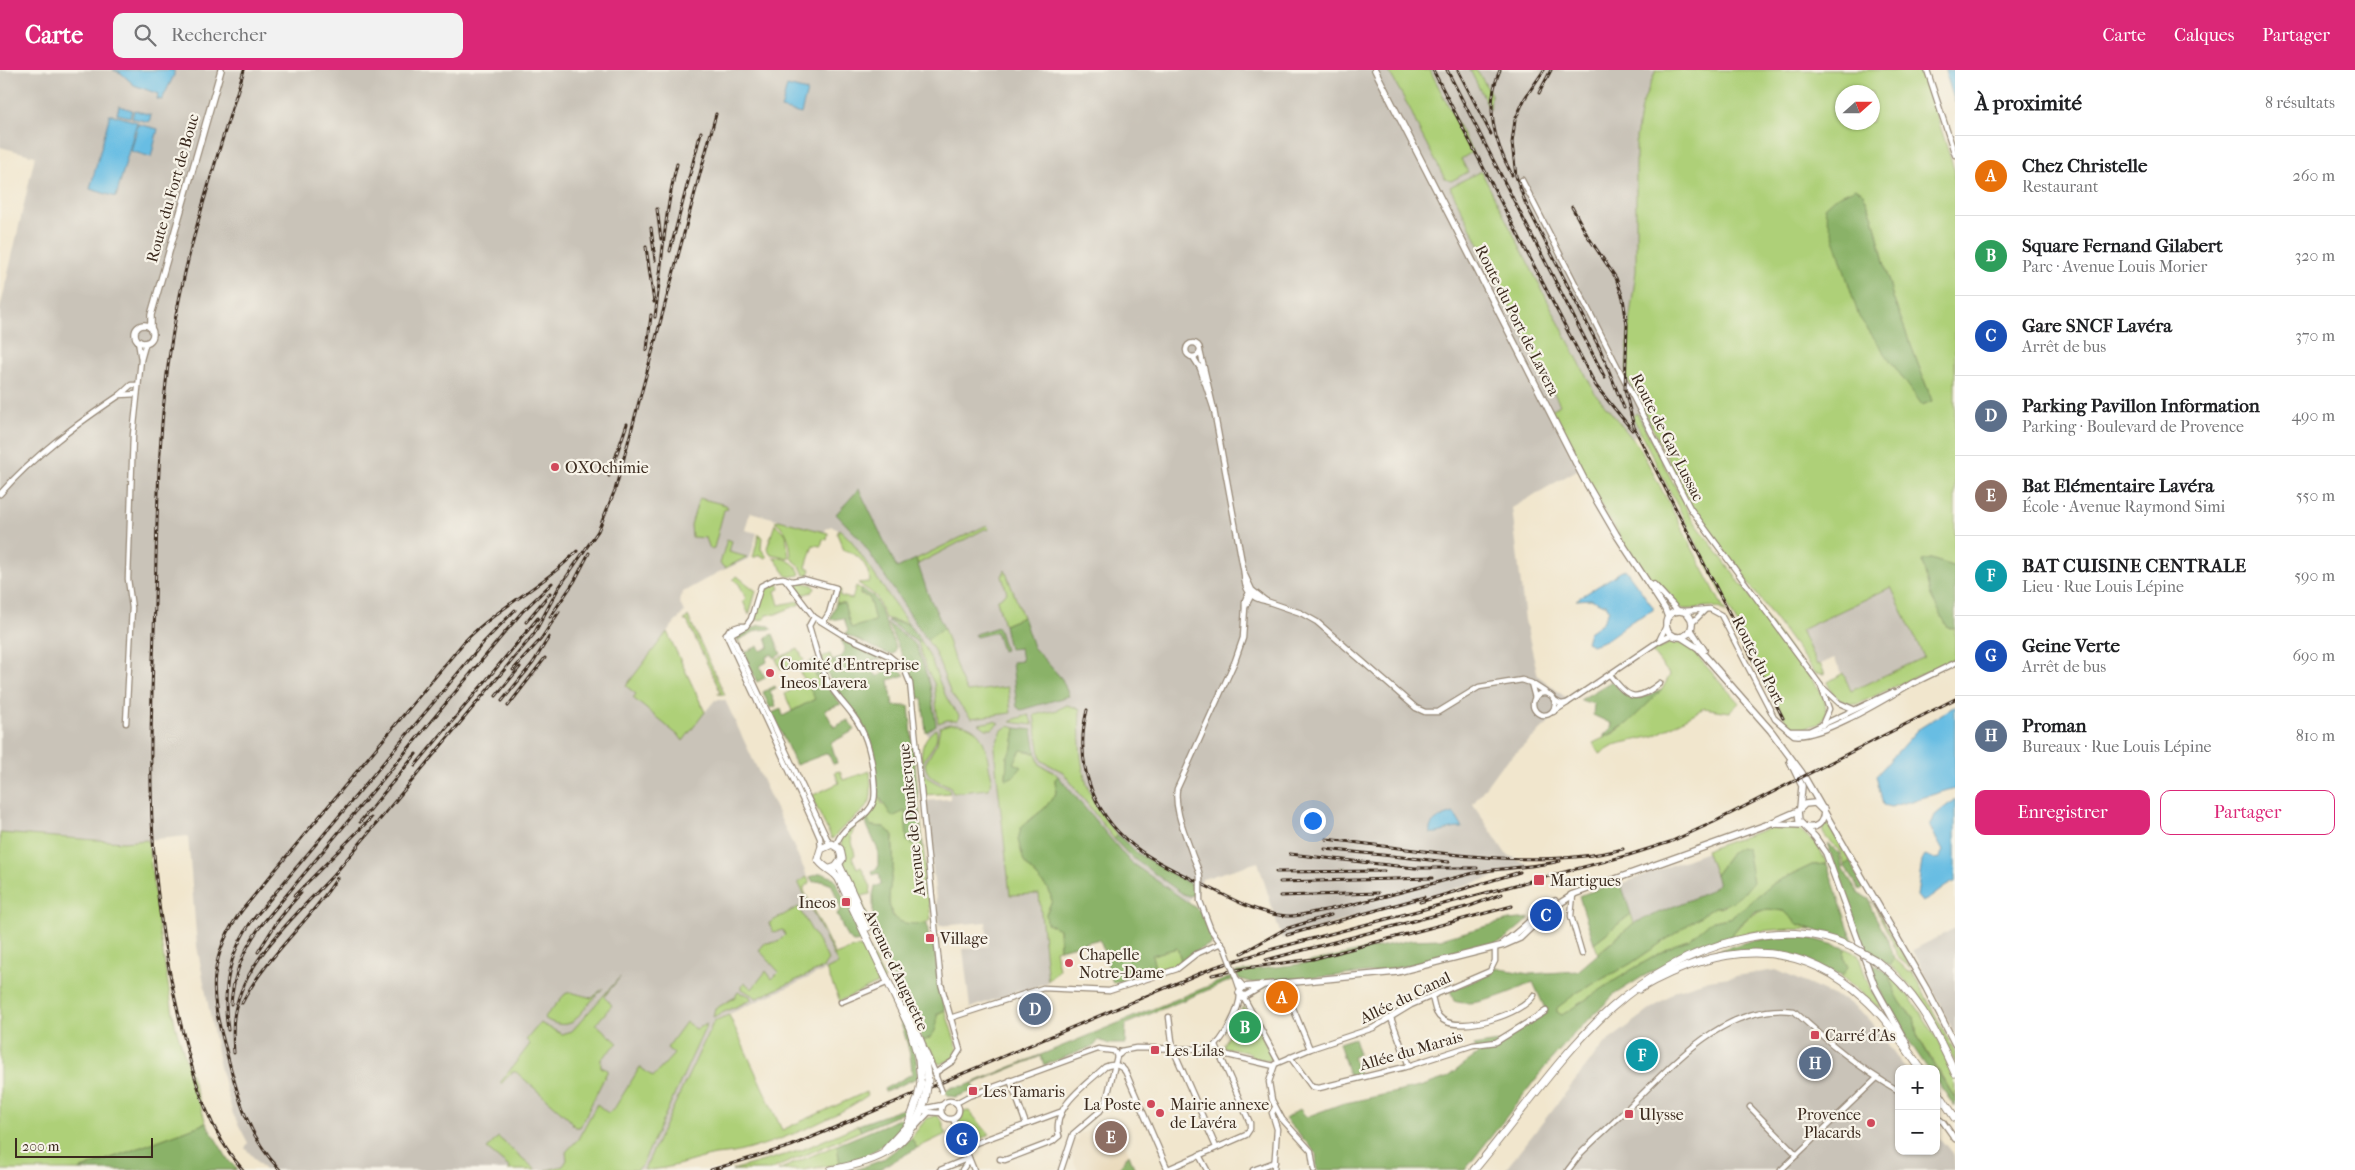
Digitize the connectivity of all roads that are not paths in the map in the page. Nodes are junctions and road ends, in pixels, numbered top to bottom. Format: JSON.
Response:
{"nodes":[{"id":1,"x":221,"y":70,"type":"edge"},
{"id":2,"x":1375,"y":70,"type":"edge"},
{"id":3,"x":1928,"y":70,"type":"edge"},
{"id":4,"x":1955,"y":155,"type":"edge"},
{"id":5,"x":1522,"y":180,"type":"dead end"},
{"id":6,"x":151,"y":315,"type":"junction"},
{"id":7,"x":142,"y":326,"type":"junction"},
{"id":8,"x":151,"y":330,"type":"junction"},
{"id":9,"x":138,"y":341,"type":"junction"},
{"id":10,"x":146,"y":342,"type":"junction"},
{"id":11,"x":1200,"y":351,"type":"junction"},
{"id":12,"x":1193,"y":357,"type":"junction"},
{"id":13,"x":141,"y":360,"type":"junction"},
{"id":14,"x":138,"y":385,"type":"junction"},
{"id":15,"x":137,"y":394,"type":"junction"},
{"id":16,"x":120,"y":395,"type":"junction"},
{"id":17,"x":1214,"y":410,"type":"junction"},
{"id":18,"x":0,"y":494,"type":"edge"},
{"id":19,"x":1646,"y":578,"type":"junction"},
{"id":20,"x":786,"y":579,"type":"junction"},
{"id":21,"x":800,"y":579,"type":"junction"},
{"id":22,"x":794,"y":590,"type":"junction"},
{"id":23,"x":1251,"y":593,"type":"junction"},
{"id":24,"x":1706,"y":609,"type":"junction"},
{"id":25,"x":1680,"y":611,"type":"junction"},
{"id":26,"x":814,"y":616,"type":"junction"},
{"id":27,"x":1668,"y":617,"type":"junction"},
{"id":28,"x":824,"y":621,"type":"junction"},
{"id":29,"x":1692,"y":622,"type":"junction"},
{"id":30,"x":1666,"y":626,"type":"junction"},
{"id":31,"x":1691,"y":630,"type":"junction"},
{"id":32,"x":729,"y":633,"type":"junction"},
{"id":33,"x":1671,"y":635,"type":"junction"},
{"id":34,"x":1681,"y":638,"type":"junction"},
{"id":35,"x":1659,"y":641,"type":"junction"},
{"id":36,"x":1955,"y":663,"type":"edge"},
{"id":37,"x":1720,"y":672,"type":"junction"},
{"id":38,"x":1610,"y":675,"type":"junction"},
{"id":39,"x":1914,"y":682,"type":"junction"},
{"id":40,"x":1531,"y":683,"type":"junction"},
{"id":41,"x":1660,"y":683,"type":"dead end"},
{"id":42,"x":1821,"y":686,"type":"junction"},
{"id":43,"x":1546,"y":693,"type":"junction"},
{"id":44,"x":1534,"y":698,"type":"junction"},
{"id":45,"x":1554,"y":700,"type":"junction"},
{"id":46,"x":1567,"y":703,"type":"junction"},
{"id":47,"x":1839,"y":704,"type":"junction"},
{"id":48,"x":1829,"y":709,"type":"junction"},
{"id":49,"x":1855,"y":709,"type":"junction"},
{"id":50,"x":1551,"y":713,"type":"junction"},
{"id":51,"x":1841,"y":718,"type":"junction"},
{"id":52,"x":126,"y":723,"type":"dead end"},
{"id":53,"x":1822,"y":725,"type":"junction"},
{"id":54,"x":1786,"y":730,"type":"junction"},
{"id":55,"x":1784,"y":748,"type":"junction"},
{"id":56,"x":1799,"y":810,"type":"junction"},
{"id":57,"x":1824,"y":810,"type":"junction"},
{"id":58,"x":1766,"y":825,"type":"junction"},
{"id":59,"x":1803,"y":826,"type":"junction"},
{"id":60,"x":833,"y":845,"type":"junction"},
{"id":61,"x":821,"y":849,"type":"junction"},
{"id":62,"x":839,"y":865,"type":"junction"},
{"id":63,"x":830,"y":869,"type":"junction"},
{"id":64,"x":1573,"y":895,"type":"junction"},
{"id":65,"x":1221,"y":943,"type":"junction"},
{"id":66,"x":1495,"y":947,"type":"junction"},
{"id":67,"x":1582,"y":954,"type":"dead end"},
{"id":68,"x":889,"y":982,"type":"junction"},
{"id":69,"x":1243,"y":992,"type":"junction"},
{"id":70,"x":1534,"y":995,"type":"dead end"},
{"id":71,"x":1432,"y":997,"type":"junction"},
{"id":72,"x":840,"y":1002,"type":"dead end"},
{"id":73,"x":1617,"y":1002,"type":"junction"},
{"id":74,"x":1293,"y":1008,"type":"dead end"},
{"id":75,"x":1546,"y":1011,"type":"dead end"},
{"id":76,"x":1169,"y":1017,"type":"dead end"},
{"id":77,"x":950,"y":1018,"type":"junction"},
{"id":78,"x":1391,"y":1018,"type":"junction"},
{"id":79,"x":1955,"y":1044,"type":"edge"},
{"id":80,"x":922,"y":1045,"type":"junction"},
{"id":81,"x":1216,"y":1046,"type":"junction"},
{"id":82,"x":1173,"y":1049,"type":"junction"},
{"id":83,"x":1310,"y":1049,"type":"junction"},
{"id":84,"x":1219,"y":1053,"type":"junction"},
{"id":85,"x":1115,"y":1054,"type":"junction"},
{"id":86,"x":1290,"y":1057,"type":"junction"},
{"id":87,"x":1278,"y":1061,"type":"junction"},
{"id":88,"x":932,"y":1064,"type":"junction"},
{"id":89,"x":1115,"y":1065,"type":"junction"},
{"id":90,"x":1919,"y":1065,"type":"edge"},
{"id":91,"x":1920,"y":1065,"type":"edge"},
{"id":92,"x":1274,"y":1066,"type":"junction"},
{"id":93,"x":1409,"y":1066,"type":"junction"},
{"id":94,"x":945,"y":1067,"type":"junction"},
{"id":95,"x":1955,"y":1073,"type":"edge"},
{"id":96,"x":936,"y":1075,"type":"junction"},
{"id":97,"x":1876,"y":1079,"type":"junction"},
{"id":98,"x":1010,"y":1080,"type":"junction"},
{"id":99,"x":924,"y":1082,"type":"junction"},
{"id":100,"x":1895,"y":1089,"type":"edge"},
{"id":101,"x":1940,"y":1095,"type":"edge"},
{"id":102,"x":920,"y":1103,"type":"junction"},
{"id":103,"x":944,"y":1103,"type":"junction"},
{"id":104,"x":956,"y":1103,"type":"junction"},
{"id":105,"x":1750,"y":1107,"type":"dead end"},
{"id":106,"x":1275,"y":1108,"type":"junction"},
{"id":107,"x":931,"y":1112,"type":"junction"},
{"id":108,"x":1060,"y":1112,"type":"junction"},
{"id":109,"x":941,"y":1113,"type":"junction"},
{"id":110,"x":1955,"y":1118,"type":"edge"},
{"id":111,"x":953,"y":1119,"type":"junction"},
{"id":112,"x":1940,"y":1120,"type":"edge"},
{"id":113,"x":1026,"y":1124,"type":"junction"},
{"id":114,"x":910,"y":1132,"type":"junction"},
{"id":115,"x":1059,"y":1136,"type":"junction"},
{"id":116,"x":1955,"y":1139,"type":"edge"},
{"id":117,"x":1069,"y":1143,"type":"junction"},
{"id":118,"x":965,"y":1147,"type":"junction"},
{"id":119,"x":1216,"y":1147,"type":"junction"},
{"id":120,"x":1200,"y":1154,"type":"junction"},
{"id":121,"x":1797,"y":1155,"type":"junction"},
{"id":122,"x":875,"y":1158,"type":"junction"},
{"id":123,"x":970,"y":1158,"type":"junction"},
{"id":124,"x":1000,"y":1159,"type":"dead end"},
{"id":125,"x":1275,"y":1162,"type":"junction"},
{"id":126,"x":832,"y":1170,"type":"edge"},
{"id":127,"x":940,"y":1170,"type":"edge"},
{"id":128,"x":962,"y":1170,"type":"edge"},
{"id":129,"x":974,"y":1170,"type":"edge"},
{"id":130,"x":1061,"y":1170,"type":"edge"},
{"id":131,"x":1168,"y":1170,"type":"edge"},
{"id":132,"x":1207,"y":1170,"type":"edge"},
{"id":133,"x":1253,"y":1170,"type":"edge"},
{"id":134,"x":1274,"y":1170,"type":"edge"},
{"id":135,"x":1314,"y":1170,"type":"edge"},
{"id":136,"x":1474,"y":1170,"type":"edge"},
{"id":137,"x":1568,"y":1170,"type":"edge"},
{"id":138,"x":1781,"y":1170,"type":"edge"}],
"edges":[{"from":1,"to":6,"type":"street","name":"Route du Fort de Bouc"},
{"from":2,"to":19,"type":"street","name":"Route du Port de Lavera"},
{"from":3,"to":4,"type":"street"},
{"from":5,"to":42,"type":"street","name":"Route de Gay Lussac"},
{"from":6,"to":7,"type":"street","name":"Route du Fort de Bouc"},
{"from":6,"to":8,"type":"street","name":"Route du Fort de Bouc"},
{"from":7,"to":8,"type":"street"},
{"from":7,"to":9,"type":"street"},
{"from":8,"to":10,"type":"street"},
{"from":9,"to":10,"type":"street"},
{"from":9,"to":13,"type":"street"},
{"from":10,"to":13,"type":"street"},
{"from":11,"to":12,"type":"street"},
{"from":11,"to":12,"type":"street"},
{"from":11,"to":17,"type":"street"},
{"from":12,"to":17,"type":"street"},
{"from":13,"to":14,"type":"street"},
{"from":14,"to":15,"type":"street"},
{"from":14,"to":16,"type":"street"},
{"from":15,"to":16,"type":"street"},
{"from":15,"to":52,"type":"street"},
{"from":16,"to":18,"type":"street"},
{"from":17,"to":23,"type":"street"},
{"from":19,"to":25,"type":"street","name":"Route du Port de Lavera"},
{"from":19,"to":27,"type":"street","name":"Route du Port de Lavera"},
{"from":20,"to":21,"type":"street"},
{"from":20,"to":22,"type":"street"},
{"from":20,"to":32,"type":"street"},
{"from":21,"to":22,"type":"street"},
{"from":21,"to":28,"type":"street"},
{"from":22,"to":26,"type":"street"},
{"from":23,"to":40,"type":"street"},
{"from":23,"to":65,"type":"street","bridge":true},
{"from":24,"to":25,"type":"street"},
{"from":24,"to":29,"type":"street"},
{"from":24,"to":54,"type":"street","name":"Route du Port"},
{"from":25,"to":27,"type":"street"},
{"from":25,"to":29,"type":"street"},
{"from":26,"to":28,"type":"street","name":"Avenue de Dunkerque"},
{"from":26,"to":60,"type":"street"},
{"from":27,"to":30,"type":"street"},
{"from":28,"to":77,"type":"street","name":"Avenue de Dunkerque"},
{"from":29,"to":31,"type":"street"},
{"from":30,"to":33,"type":"street"},
{"from":30,"to":35,"type":"street"},
{"from":31,"to":34,"type":"street"},
{"from":31,"to":37,"type":"street"},
{"from":32,"to":60,"type":"street"},
{"from":32,"to":61,"type":"street"},
{"from":33,"to":34,"type":"street"},
{"from":33,"to":35,"type":"street"},
{"from":34,"to":37,"type":"street"},
{"from":35,"to":38,"type":"street"},
{"from":36,"to":39,"type":"street"},
{"from":37,"to":55,"type":"street"},
{"from":38,"to":41,"type":"street"},
{"from":38,"to":46,"type":"street"},
{"from":39,"to":49,"type":"street"},
{"from":39,"to":51,"type":"street"},
{"from":40,"to":43,"type":"street"},
{"from":40,"to":44,"type":"street"},
{"from":42,"to":47,"type":"street","name":"Route de Gay Lussac"},
{"from":42,"to":48,"type":"street","name":"Route de Gay Lussac"},
{"from":43,"to":44,"type":"street"},
{"from":43,"to":45,"type":"street"},
{"from":44,"to":50,"type":"street"},
{"from":45,"to":46,"type":"street"},
{"from":45,"to":50,"type":"street"},
{"from":46,"to":50,"type":"street"},
{"from":47,"to":49,"type":"street","name":"Route de Gay Lussac"},
{"from":47,"to":51,"type":"street","name":"Route de Gay Lussac"},
{"from":48,"to":51,"type":"street","name":"Route de Gay Lussac"},
{"from":48,"to":53,"type":"street"},
{"from":49,"to":51,"type":"street"},
{"from":51,"to":53,"type":"street"},
{"from":51,"to":54,"type":"street"},
{"from":53,"to":54,"type":"street"},
{"from":55,"to":56,"type":"street"},
{"from":55,"to":57,"type":"street"},
{"from":56,"to":57,"type":"street"},
{"from":56,"to":58,"type":"street"},
{"from":56,"to":59,"type":"street"},
{"from":57,"to":59,"type":"street"},
{"from":57,"to":79,"type":"street"},
{"from":58,"to":59,"type":"street"},
{"from":58,"to":64,"type":"street"},
{"from":59,"to":91,"type":"street"},
{"from":60,"to":61,"type":"main road"},
{"from":60,"to":62,"type":"main road"},
{"from":61,"to":63,"type":"main road"},
{"from":62,"to":63,"type":"main road"},
{"from":62,"to":80,"type":"main road","name":"Avenue d'Auguette"},
{"from":63,"to":68,"type":"main road","name":"Avenue d'Auguette"},
{"from":64,"to":66,"type":"street"},
{"from":64,"to":67,"type":"street"},
{"from":65,"to":69,"type":"street","bridge":true},
{"from":65,"to":77,"type":"street"},
{"from":66,"to":69,"type":"street"},
{"from":66,"to":71,"type":"street","name":"Allée du Canal"},
{"from":68,"to":72,"type":"street"},
{"from":68,"to":99,"type":"main road","name":"Avenue d'Auguette"},
{"from":69,"to":81,"type":"street"},
{"from":69,"to":87,"type":"street"},
{"from":70,"to":71,"type":"street"},
{"from":71,"to":78,"type":"street","name":"Allée du Canal"},
{"from":73,"to":90,"type":"main road"},
{"from":73,"to":95,"type":"main road","bridge":true},
{"from":73,"to":136,"type":"main road"},
{"from":74,"to":83,"type":"street"},
{"from":75,"to":93,"type":"street","name":"Allée du Marais"},
{"from":76,"to":82,"type":"street"},
{"from":77,"to":94,"type":"street","name":"Avenue de Dunkerque"},
{"from":78,"to":83,"type":"street","name":"Allée du Canal"},
{"from":78,"to":93,"type":"street"},
{"from":80,"to":88,"type":"street"},
{"from":80,"to":99,"type":"main road","name":"Avenue d'Auguette"},
{"from":81,"to":82,"type":"street"},
{"from":81,"to":84,"type":"street"},
{"from":82,"to":85,"type":"street"},
{"from":82,"to":119,"type":"street"},
{"from":83,"to":86,"type":"street","name":"Allée du Canal"},
{"from":84,"to":92,"type":"street"},
{"from":84,"to":119,"type":"street"},
{"from":85,"to":89,"type":"street"},
{"from":85,"to":98,"type":"street"},
{"from":86,"to":87,"type":"street","name":"Allée du Canal"},
{"from":86,"to":93,"type":"street","name":"Allée du Marais"},
{"from":87,"to":92,"type":"street"},
{"from":88,"to":94,"type":"street"},
{"from":88,"to":96,"type":"street"},
{"from":89,"to":108,"type":"street"},
{"from":89,"to":117,"type":"street"},
{"from":89,"to":131,"type":"street"},
{"from":92,"to":106,"type":"street"},
{"from":94,"to":96,"type":"street","name":"Avenue de Dunkerque"},
{"from":96,"to":103,"type":"street","bridge":true},
{"from":97,"to":100,"type":"street"},
{"from":97,"to":121,"type":"street"},
{"from":97,"to":137,"type":"street"},
{"from":98,"to":104,"type":"street"},
{"from":98,"to":113,"type":"street"},
{"from":99,"to":102,"type":"main road","name":"Avenue d'Auguette","bridge":true},
{"from":101,"to":110,"type":"main road"},
{"from":102,"to":103,"type":"street"},
{"from":102,"to":107,"type":"street"},
{"from":102,"to":114,"type":"main road"},
{"from":102,"to":122,"type":"main road","name":"Avenue d'Auguette"},
{"from":103,"to":104,"type":"street"},
{"from":103,"to":109,"type":"street"},
{"from":104,"to":111,"type":"street"},
{"from":105,"to":121,"type":"street"},
{"from":106,"to":125,"type":"street"},
{"from":106,"to":135,"type":"street"},
{"from":107,"to":109,"type":"street"},
{"from":107,"to":114,"type":"street"},
{"from":108,"to":113,"type":"street"},
{"from":108,"to":115,"type":"street"},
{"from":109,"to":111,"type":"street"},
{"from":111,"to":118,"type":"street"},
{"from":112,"to":116,"type":"street"},
{"from":113,"to":118,"type":"street"},
{"from":114,"to":122,"type":"main road"},
{"from":115,"to":117,"type":"street"},
{"from":115,"to":124,"type":"street"},
{"from":117,"to":130,"type":"street"},
{"from":118,"to":123,"type":"street"},
{"from":119,"to":120,"type":"street"},
{"from":120,"to":131,"type":"street"},
{"from":120,"to":132,"type":"street"},
{"from":121,"to":138,"type":"street"},
{"from":122,"to":126,"type":"main road"},
{"from":123,"to":127,"type":"street"},
{"from":123,"to":128,"type":"street"},
{"from":123,"to":129,"type":"street"},
{"from":125,"to":133,"type":"street"},
{"from":125,"to":134,"type":"street"}]}
